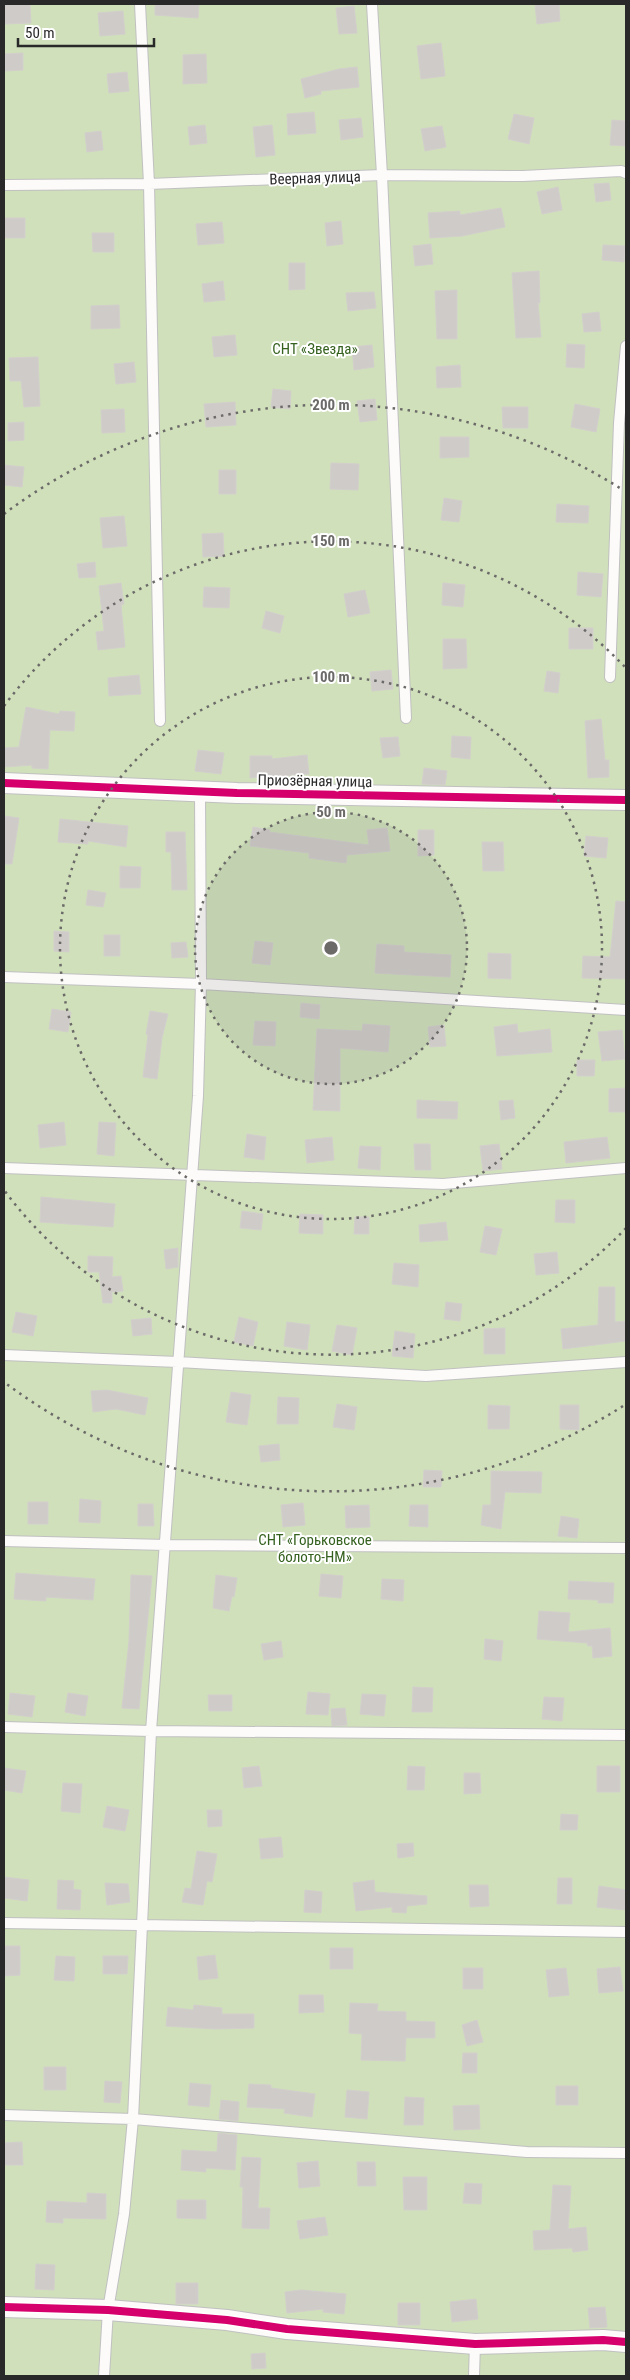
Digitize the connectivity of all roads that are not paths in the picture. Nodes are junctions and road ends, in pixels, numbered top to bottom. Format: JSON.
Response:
{"nodes":[{"id":1,"x":140,"y":4,"type":"edge"},
{"id":2,"x":372,"y":4,"type":"edge"},
{"id":3,"x":626,"y":174,"type":"edge"},
{"id":4,"x":382,"y":175,"type":"junction"},
{"id":5,"x":149,"y":184,"type":"junction"},
{"id":6,"x":4,"y":185,"type":"edge"},
{"id":7,"x":626,"y":346,"type":"edge"},
{"id":8,"x":610,"y":677,"type":"dead end"},
{"id":9,"x":406,"y":718,"type":"dead end"},
{"id":10,"x":160,"y":721,"type":"dead end"},
{"id":11,"x":4,"y":783,"type":"edge"},
{"id":12,"x":200,"y":792,"type":"junction"},
{"id":13,"x":626,"y":800,"type":"edge"},
{"id":14,"x":4,"y":977,"type":"edge"},
{"id":15,"x":201,"y":984,"type":"junction"},
{"id":16,"x":626,"y":1010,"type":"edge"},
{"id":17,"x":4,"y":1168,"type":"edge"},
{"id":18,"x":626,"y":1168,"type":"edge"},
{"id":19,"x":193,"y":1176,"type":"junction"},
{"id":20,"x":4,"y":1355,"type":"edge"},
{"id":21,"x":178,"y":1362,"type":"junction"},
{"id":22,"x":626,"y":1362,"type":"edge"},
{"id":23,"x":4,"y":1541,"type":"edge"},
{"id":24,"x":166,"y":1545,"type":"junction"},
{"id":25,"x":626,"y":1548,"type":"edge"},
{"id":26,"x":4,"y":1727,"type":"edge"},
{"id":27,"x":151,"y":1731,"type":"junction"},
{"id":28,"x":626,"y":1735,"type":"edge"},
{"id":29,"x":4,"y":1923,"type":"edge"},
{"id":30,"x":141,"y":1926,"type":"junction"},
{"id":31,"x":626,"y":1932,"type":"edge"},
{"id":32,"x":4,"y":2116,"type":"edge"},
{"id":33,"x":133,"y":2119,"type":"junction"},
{"id":34,"x":626,"y":2153,"type":"edge"},
{"id":35,"x":4,"y":2307,"type":"edge"},
{"id":36,"x":108,"y":2310,"type":"junction"},
{"id":37,"x":626,"y":2342,"type":"edge"},
{"id":38,"x":475,"y":2344,"type":"junction"},
{"id":39,"x":104,"y":2376,"type":"edge"},
{"id":40,"x":474,"y":2376,"type":"edge"}],
"edges":[{"from":1,"to":5,"type":"lane"},
{"from":2,"to":4,"type":"lane"},
{"from":3,"to":4,"type":"lane","name":"Веерная улица"},
{"from":4,"to":5,"type":"lane","name":"Веерная улица"},
{"from":4,"to":9,"type":"lane"},
{"from":5,"to":6,"type":"lane","name":"Веерная улица"},
{"from":5,"to":10,"type":"lane"},
{"from":7,"to":8,"type":"lane"},
{"from":11,"to":12,"type":"street","name":"Приозёрная улица"},
{"from":12,"to":13,"type":"street","name":"Приозёрная улица"},
{"from":12,"to":15,"type":"lane"},
{"from":14,"to":15,"type":"lane"},
{"from":15,"to":16,"type":"lane"},
{"from":15,"to":19,"type":"lane"},
{"from":17,"to":19,"type":"lane"},
{"from":18,"to":19,"type":"lane"},
{"from":19,"to":21,"type":"lane"},
{"from":20,"to":21,"type":"lane"},
{"from":21,"to":22,"type":"lane"},
{"from":21,"to":24,"type":"lane"},
{"from":23,"to":24,"type":"lane"},
{"from":24,"to":25,"type":"lane"},
{"from":24,"to":27,"type":"lane"},
{"from":26,"to":27,"type":"lane"},
{"from":27,"to":28,"type":"lane"},
{"from":27,"to":30,"type":"lane"},
{"from":29,"to":30,"type":"lane"},
{"from":30,"to":31,"type":"lane"},
{"from":30,"to":33,"type":"lane"},
{"from":32,"to":33,"type":"lane"},
{"from":33,"to":34,"type":"lane"},
{"from":33,"to":36,"type":"lane"},
{"from":35,"to":36,"type":"street"},
{"from":36,"to":38,"type":"street"},
{"from":36,"to":39,"type":"lane"},
{"from":37,"to":38,"type":"street"},
{"from":38,"to":40,"type":"lane"}]}
